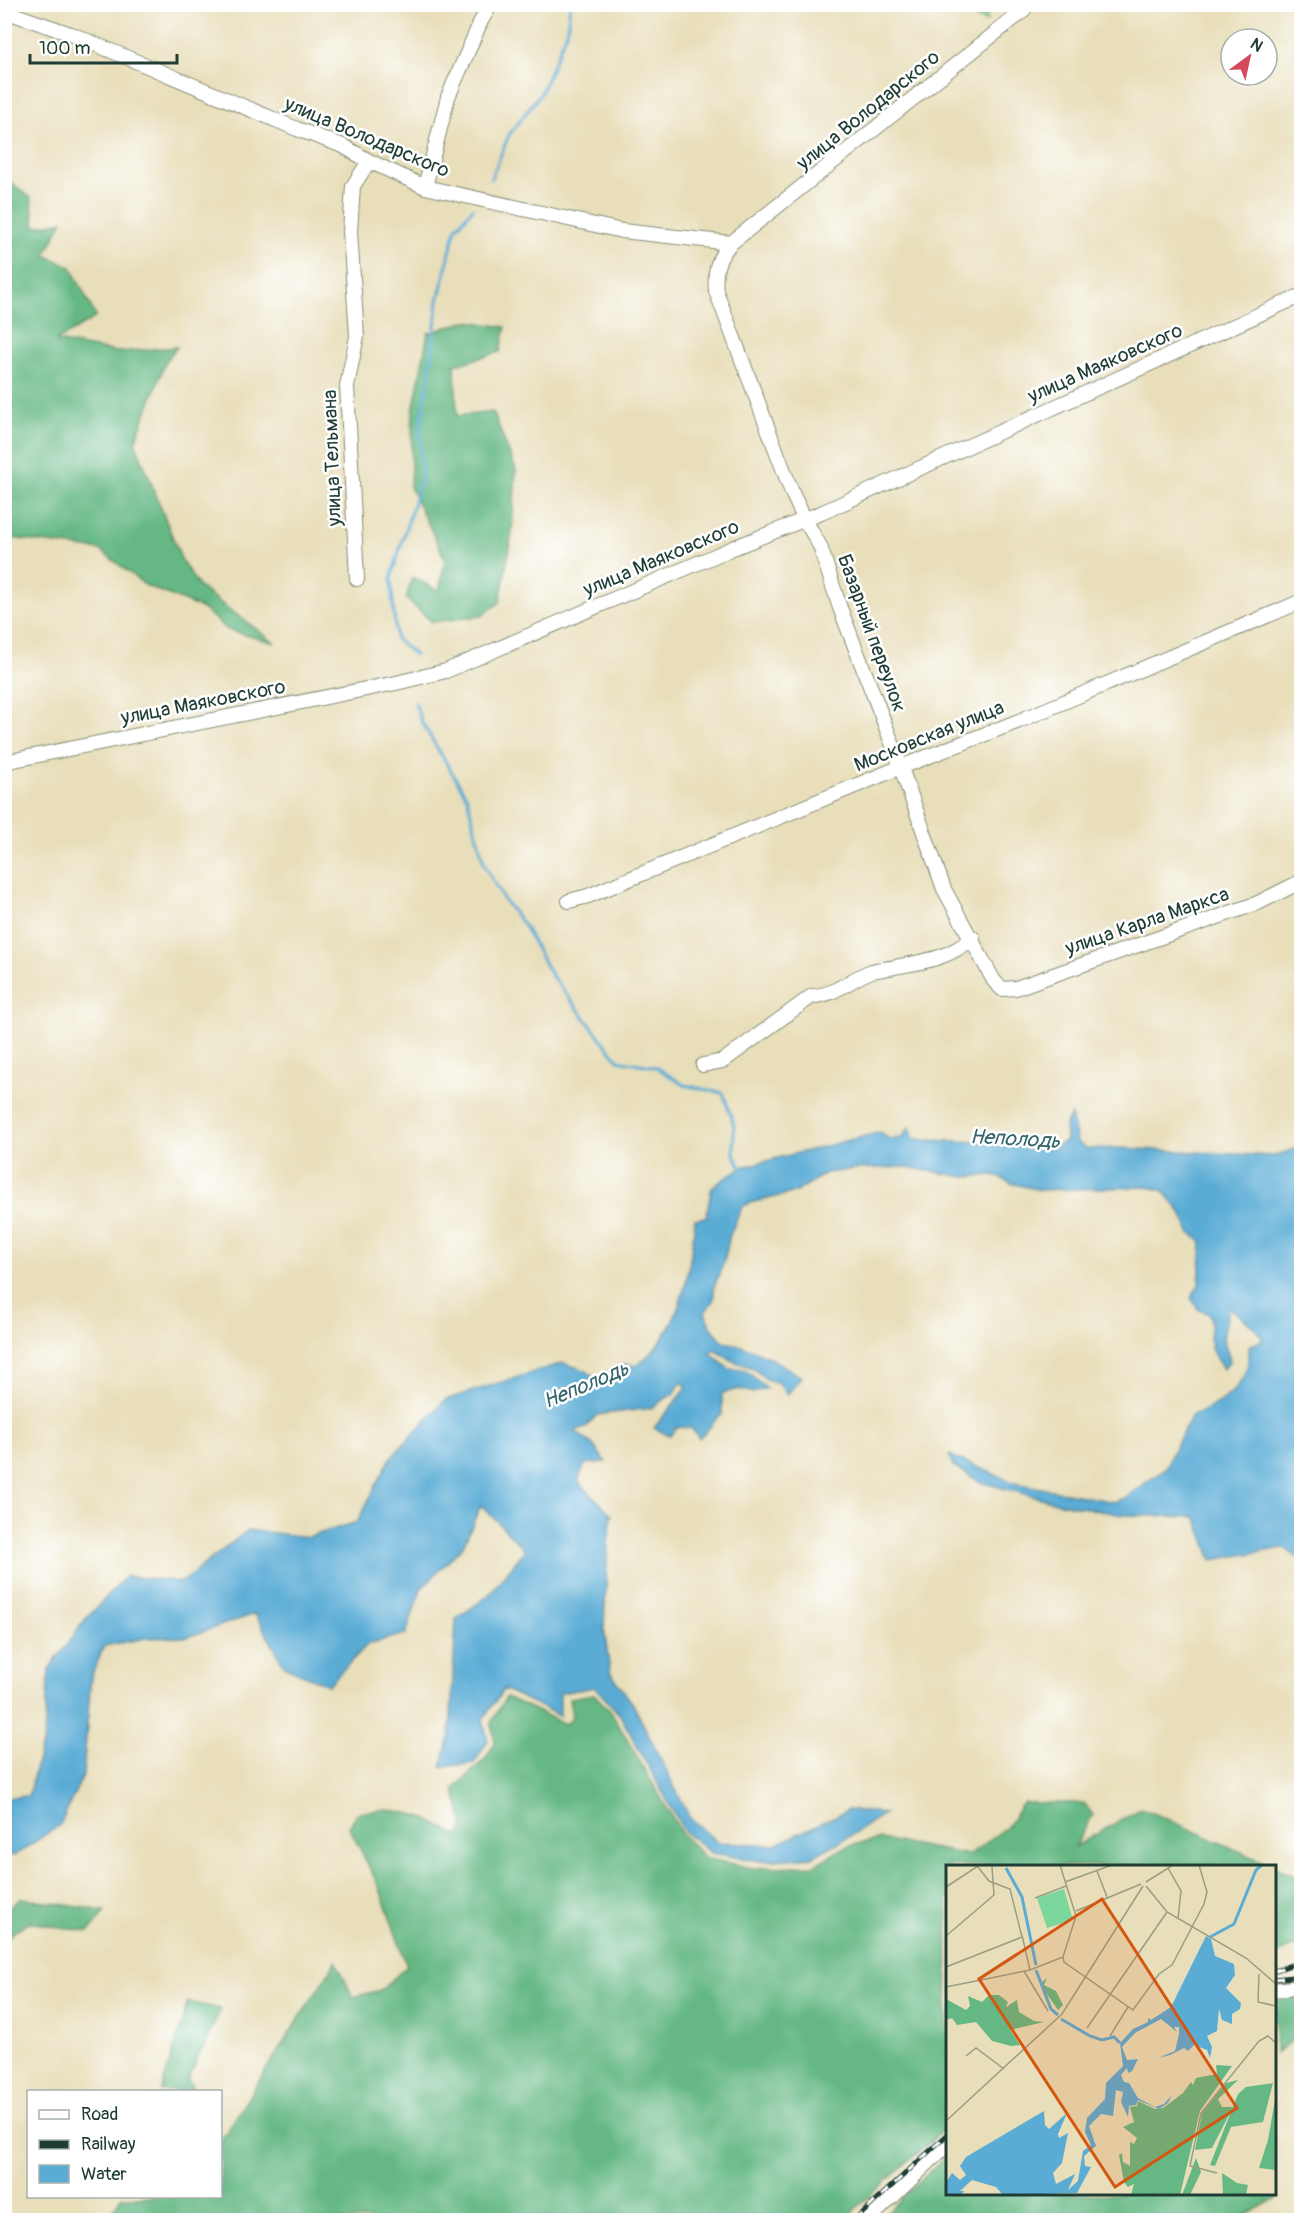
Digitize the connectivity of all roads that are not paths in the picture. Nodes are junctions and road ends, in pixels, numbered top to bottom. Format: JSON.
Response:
{"nodes":[{"id":1,"x":491,"y":4,"type":"edge"},
{"id":2,"x":1028,"y":4,"type":"edge"},
{"id":3,"x":4,"y":11,"type":"edge"},
{"id":4,"x":369,"y":161,"type":"junction"},
{"id":5,"x":425,"y":187,"type":"junction"},
{"id":6,"x":731,"y":243,"type":"junction"},
{"id":7,"x":1302,"y":295,"type":"edge"},
{"id":8,"x":805,"y":520,"type":"junction"},
{"id":9,"x":357,"y":579,"type":"dead end"},
{"id":10,"x":1302,"y":601,"type":"edge"},
{"id":11,"x":4,"y":762,"type":"edge"},
{"id":12,"x":901,"y":767,"type":"junction"},
{"id":13,"x":1302,"y":881,"type":"edge"},
{"id":14,"x":569,"y":901,"type":"dead end"},
{"id":15,"x":973,"y":938,"type":"junction"},
{"id":16,"x":1002,"y":989,"type":"joint"},
{"id":17,"x":703,"y":1065,"type":"dead end"},
{"id":18,"x":1302,"y":1987,"type":"edge"},
{"id":19,"x":1276,"y":1990,"type":"edge"},
{"id":20,"x":946,"y":2146,"type":"edge"},
{"id":21,"x":868,"y":2220,"type":"edge"}],
"edges":[{"from":1,"to":5,"type":"street"},
{"from":2,"to":6,"type":"street","name":"улица Володарского"},
{"from":3,"to":4,"type":"street","name":"улица Володарского"},
{"from":4,"to":5,"type":"street","name":"улица Володарского"},
{"from":4,"to":9,"type":"street","name":"улица Тельмана"},
{"from":5,"to":6,"type":"street","name":"улица Володарского"},
{"from":6,"to":8,"type":"street","name":"улица Володарского"},
{"from":7,"to":8,"type":"street","name":"улица Маяковского"},
{"from":8,"to":11,"type":"street","name":"улица Маяковского"},
{"from":8,"to":12,"type":"street","name":"Базарный переулок"},
{"from":10,"to":12,"type":"street","name":"Московская улица"},
{"from":12,"to":14,"type":"street","name":"Московская улица"},
{"from":12,"to":15,"type":"street","name":"Базарный переулок"},
{"from":13,"to":16,"type":"street","name":"улица Карла Маркса"},
{"from":15,"to":16,"type":"street","name":"Базарный переулок"},
{"from":15,"to":17,"type":"street"},
{"from":18,"to":19,"type":"street"},
{"from":20,"to":21,"type":"street"}]}
